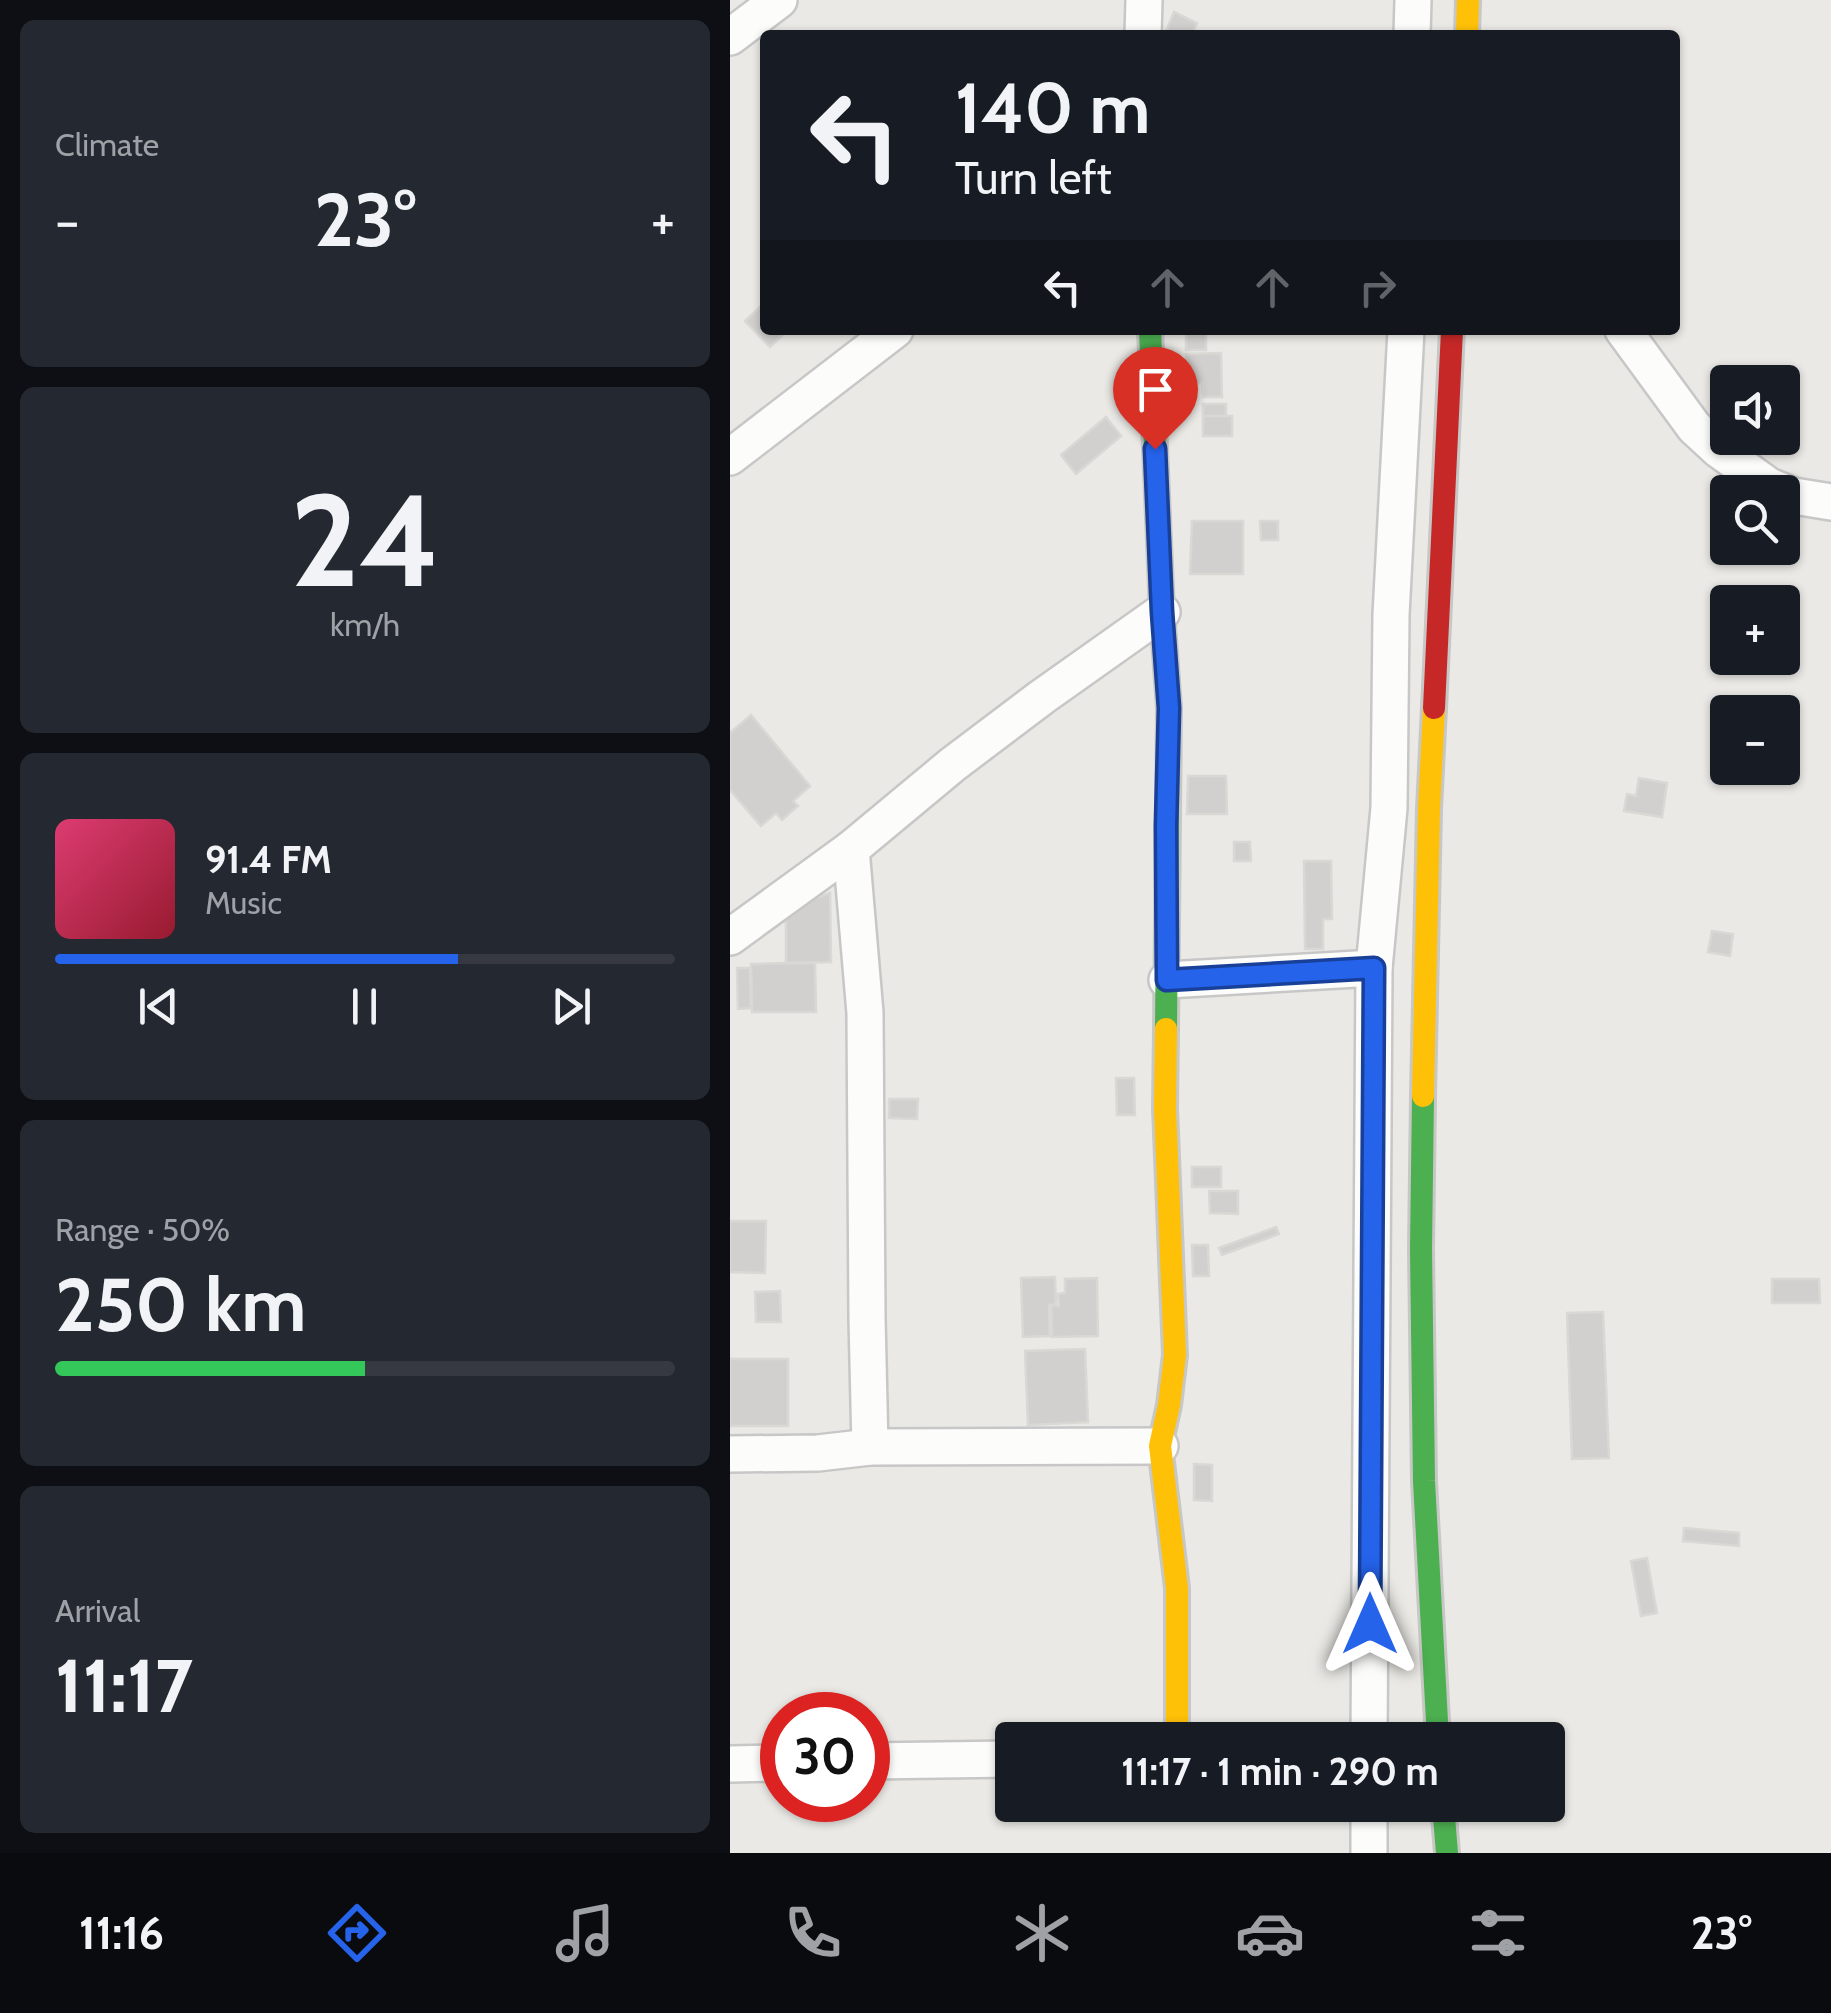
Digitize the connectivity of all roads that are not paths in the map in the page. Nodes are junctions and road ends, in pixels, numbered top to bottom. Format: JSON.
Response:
{"nodes":[{"id":1,"x":779,"y":0,"type":"edge"},
{"id":2,"x":1144,"y":0,"type":"edge"},
{"id":3,"x":1413,"y":0,"type":"edge"},
{"id":4,"x":1468,"y":0,"type":"edge"},
{"id":5,"x":1143,"y":30,"type":"edge"},
{"id":6,"x":1412,"y":30,"type":"edge"},
{"id":7,"x":1467,"y":30,"type":"edge"},
{"id":8,"x":730,"y":37,"type":"edge"},
{"id":9,"x":889,"y":335,"type":"edge"},
{"id":10,"x":1150,"y":335,"type":"edge"},
{"id":11,"x":1406,"y":335,"type":"edge"},
{"id":12,"x":1452,"y":335,"type":"edge"},
{"id":13,"x":1627,"y":335,"type":"edge"},
{"id":14,"x":730,"y":457,"type":"edge"},
{"id":15,"x":1831,"y":502,"type":"edge"},
{"id":16,"x":1162,"y":612,"type":"junction"},
{"id":17,"x":851,"y":850,"type":"junction"},
{"id":18,"x":730,"y":937,"type":"edge"},
{"id":19,"x":1374,"y":968,"type":"junction"},
{"id":20,"x":1167,"y":980,"type":"junction"},
{"id":21,"x":1160,"y":1446,"type":"junction"},
{"id":22,"x":870,"y":1447,"type":"junction"},
{"id":23,"x":730,"y":1454,"type":"edge"},
{"id":24,"x":1177,"y":1722,"type":"edge"},
{"id":25,"x":1368,"y":1722,"type":"edge"},
{"id":26,"x":1437,"y":1722,"type":"edge"},
{"id":27,"x":995,"y":1759,"type":"edge"},
{"id":28,"x":890,"y":1761,"type":"edge"},
{"id":29,"x":760,"y":1763,"type":"edge"},
{"id":30,"x":730,"y":1764,"type":"edge"},
{"id":31,"x":1369,"y":1822,"type":"edge"},
{"id":32,"x":1445,"y":1822,"type":"edge"},
{"id":33,"x":1369,"y":1853,"type":"edge"},
{"id":34,"x":1448,"y":1853,"type":"edge"}],
"edges":[{"from":1,"to":8,"type":"street"},
{"from":2,"to":5,"type":"street"},
{"from":3,"to":6,"type":"street"},
{"from":4,"to":7,"type":"main road"},
{"from":9,"to":14,"type":"street"},
{"from":10,"to":16,"type":"main road"},
{"from":11,"to":19,"type":"street"},
{"from":12,"to":26,"type":"main road"},
{"from":13,"to":15,"type":"street"},
{"from":16,"to":17,"type":"street"},
{"from":16,"to":20,"type":"main road"},
{"from":17,"to":18,"type":"street"},
{"from":17,"to":22,"type":"street"},
{"from":19,"to":20,"type":"street"},
{"from":19,"to":25,"type":"street"},
{"from":20,"to":21,"type":"main road"},
{"from":21,"to":22,"type":"street"},
{"from":21,"to":24,"type":"main road"},
{"from":22,"to":23,"type":"street"},
{"from":27,"to":28,"type":"street"},
{"from":29,"to":30,"type":"street"},
{"from":31,"to":33,"type":"street"},
{"from":32,"to":34,"type":"main road"}]}
